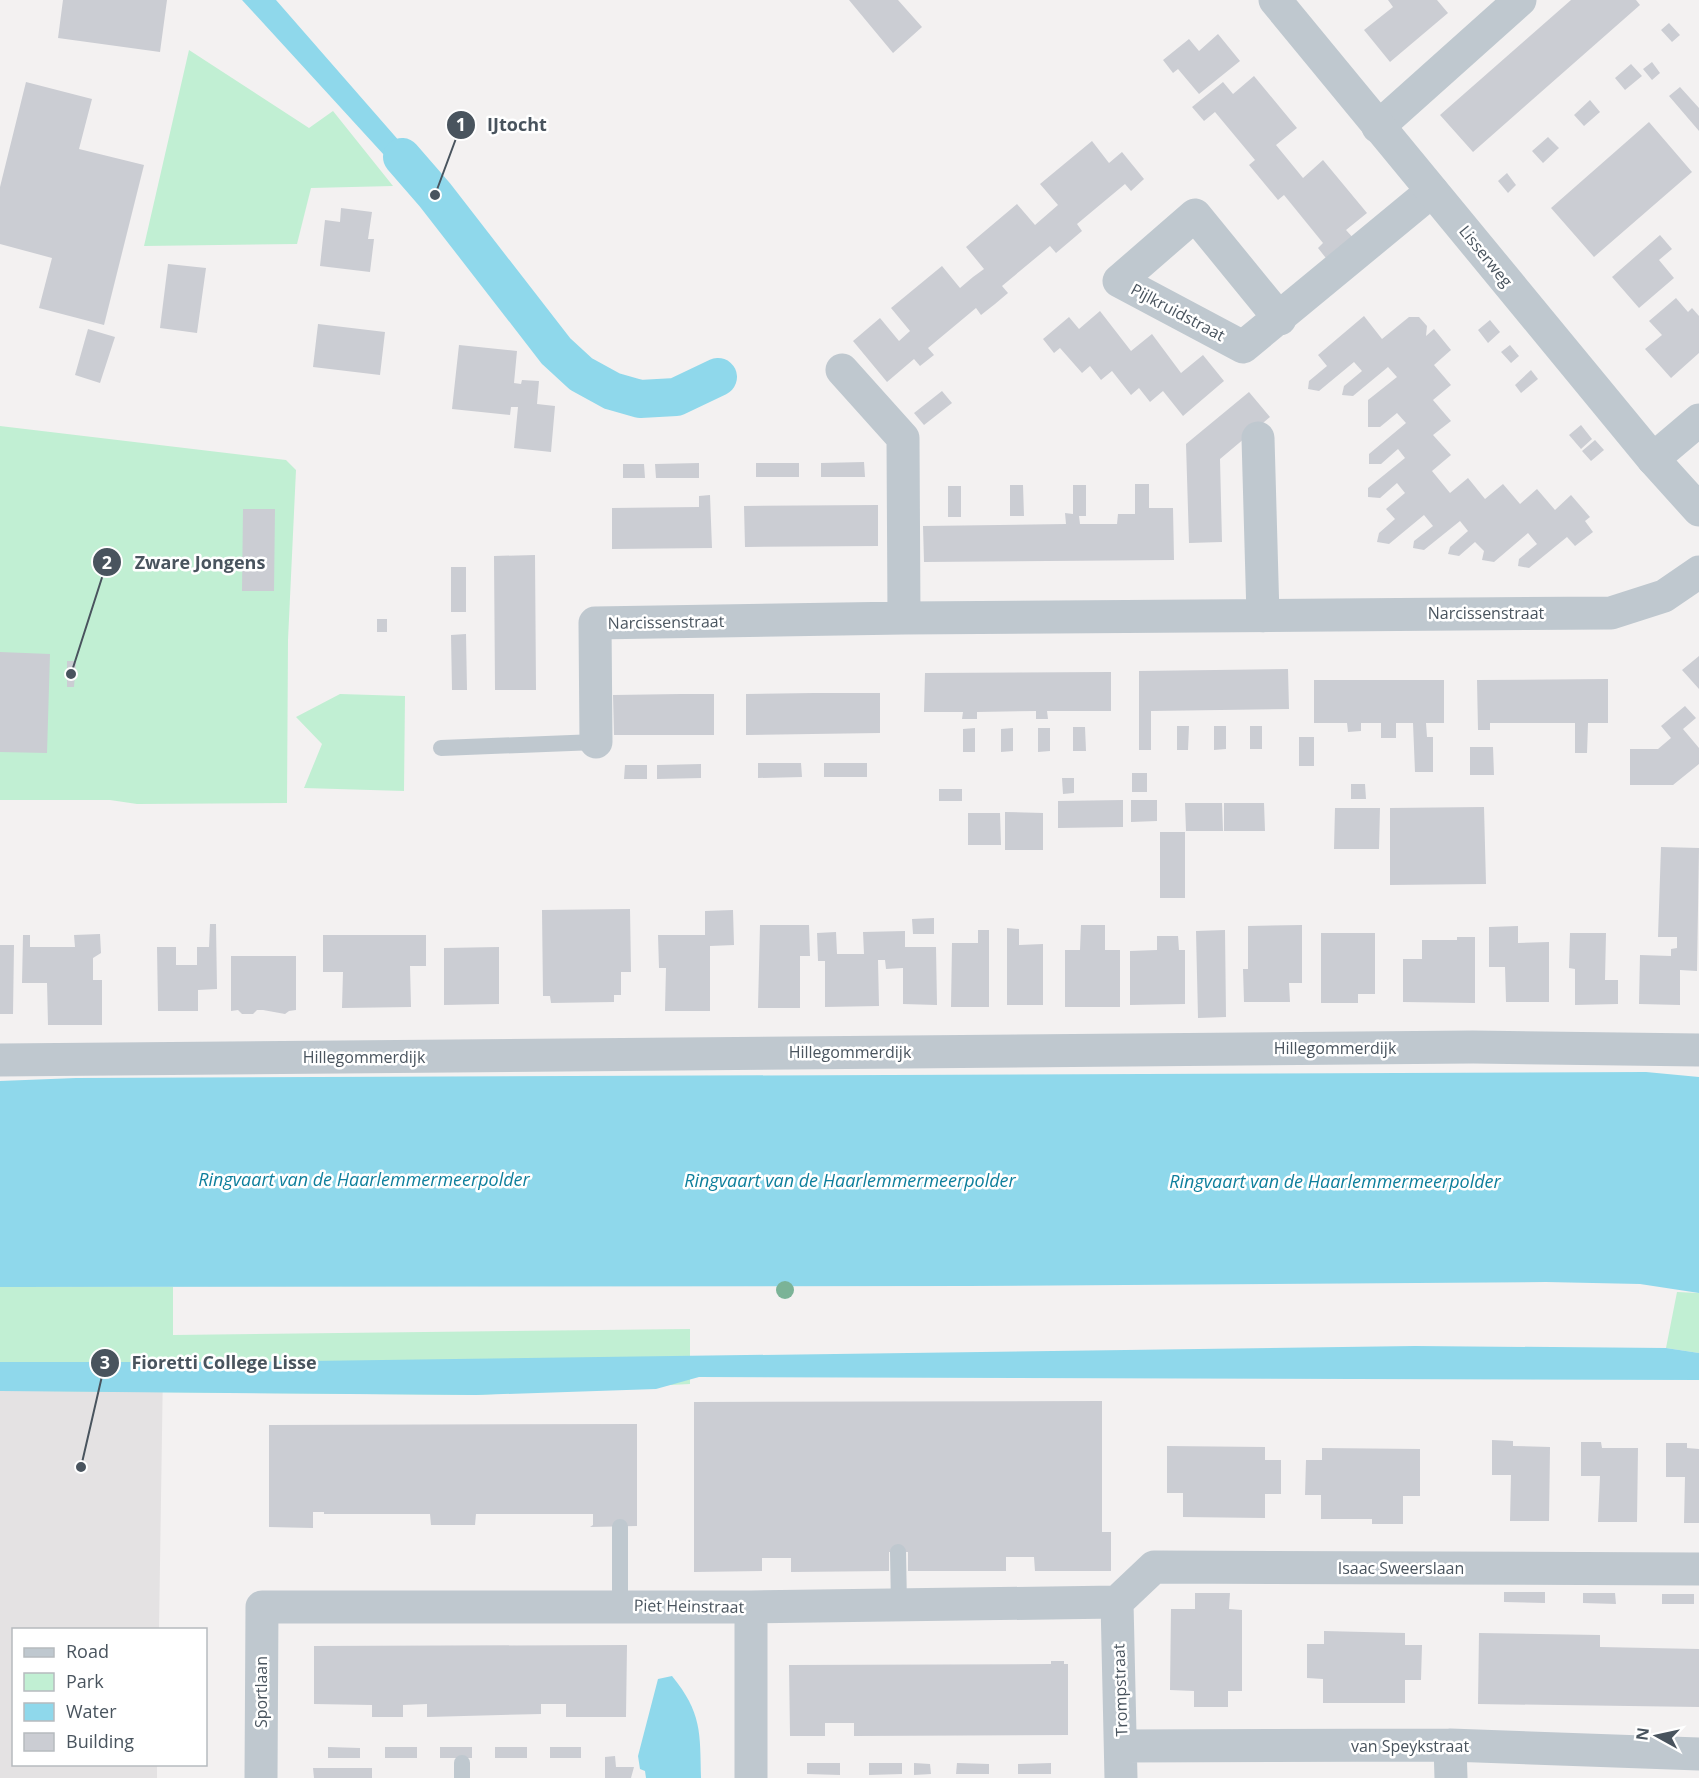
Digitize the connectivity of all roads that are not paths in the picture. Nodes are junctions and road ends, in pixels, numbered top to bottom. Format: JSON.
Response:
{"nodes":[{"id":1,"x":1275,"y":0,"type":"edge"},
{"id":2,"x":1520,"y":0,"type":"edge"},
{"id":3,"x":1378,"y":127,"type":"junction"},
{"id":4,"x":1432,"y":190,"type":"junction"},
{"id":5,"x":1280,"y":319,"type":"junction"},
{"id":6,"x":842,"y":370,"type":"dead end"},
{"id":7,"x":1699,"y":420,"type":"edge"},
{"id":8,"x":1258,"y":438,"type":"dead end"},
{"id":9,"x":1653,"y":459,"type":"junction"},
{"id":10,"x":1699,"y":510,"type":"edge"},
{"id":11,"x":1699,"y":572,"type":"edge"},
{"id":12,"x":1263,"y":616,"type":"junction"},
{"id":13,"x":904,"y":618,"type":"junction"},
{"id":14,"x":596,"y":742,"type":"joint"},
{"id":15,"x":441,"y":748,"type":"dead end"},
{"id":16,"x":1699,"y":1050,"type":"edge"},
{"id":17,"x":0,"y":1060,"type":"edge"},
{"id":18,"x":620,"y":1527,"type":"dead end"},
{"id":19,"x":898,"y":1552,"type":"dead end"},
{"id":20,"x":1699,"y":1569,"type":"edge"},
{"id":21,"x":1117,"y":1602,"type":"junction"},
{"id":22,"x":620,"y":1605,"type":"junction"},
{"id":23,"x":899,"y":1605,"type":"junction"},
{"id":24,"x":751,"y":1606,"type":"junction"},
{"id":25,"x":262,"y":1607,"type":"joint"},
{"id":26,"x":1450,"y":1745,"type":"junction"},
{"id":27,"x":1699,"y":1754,"type":"edge"},
{"id":28,"x":1121,"y":1762,"type":"edge"},
{"id":29,"x":261,"y":1778,"type":"edge"},
{"id":30,"x":751,"y":1778,"type":"edge"},
{"id":31,"x":1451,"y":1778,"type":"edge"}],
"edges":[{"from":1,"to":3,"type":"street","name":"Lisserweg"},
{"from":2,"to":3,"type":"street"},
{"from":3,"to":4,"type":"street","name":"Lisserweg"},
{"from":4,"to":5,"type":"street","name":"Pijlkruidstraat"},
{"from":4,"to":9,"type":"street","name":"Lisserweg"},
{"from":5,"to":5,"type":"street","name":"Pijlkruidstraat"},
{"from":6,"to":13,"type":"street"},
{"from":7,"to":9,"type":"street"},
{"from":8,"to":12,"type":"street"},
{"from":9,"to":10,"type":"street","name":"Lisserweg"},
{"from":11,"to":12,"type":"street","name":"Narcissenstraat"},
{"from":12,"to":13,"type":"street","name":"Narcissenstraat"},
{"from":13,"to":14,"type":"street","name":"Narcissenstraat"},
{"from":14,"to":15,"type":"lane","name":"Narcissenstraat"},
{"from":16,"to":17,"type":"street","name":"Hillegommerdijk"},
{"from":18,"to":22,"type":"lane"},
{"from":19,"to":23,"type":"lane"},
{"from":20,"to":21,"type":"street","name":"Isaac Sweerslaan"},
{"from":21,"to":23,"type":"street","name":"Piet Heinstraat"},
{"from":21,"to":28,"type":"street","name":"Trompstraat"},
{"from":22,"to":24,"type":"street","name":"Piet Heinstraat"},
{"from":22,"to":25,"type":"street","name":"Piet Heinstraat"},
{"from":23,"to":24,"type":"street","name":"Piet Heinstraat"},
{"from":24,"to":30,"type":"street"},
{"from":25,"to":29,"type":"street","name":"Sportlaan"},
{"from":26,"to":27,"type":"street","name":"van Speykstraat"},
{"from":26,"to":28,"type":"street","name":"van Speykstraat"},
{"from":26,"to":31,"type":"street"}]}
